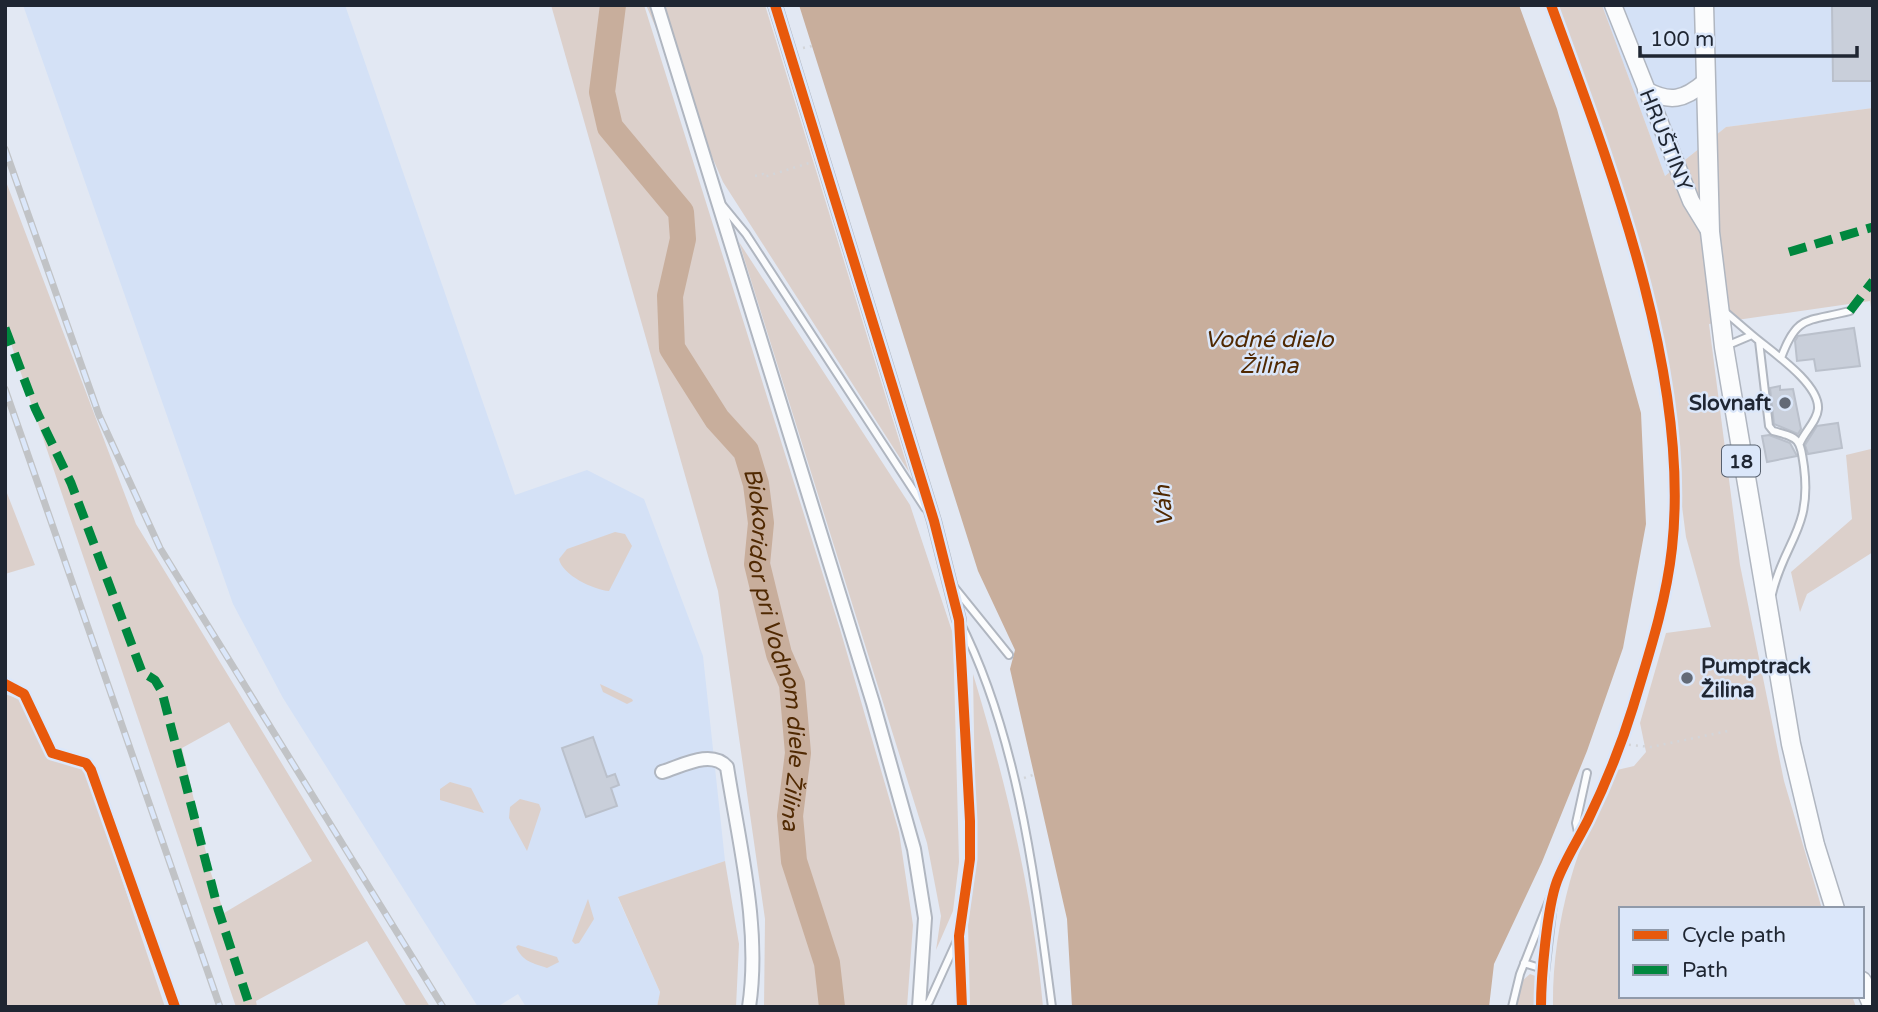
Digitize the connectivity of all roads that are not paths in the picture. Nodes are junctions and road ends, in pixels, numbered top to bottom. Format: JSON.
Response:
{"nodes":[{"id":1,"x":657,"y":5,"type":"edge"},
{"id":2,"x":775,"y":5,"type":"edge"},
{"id":3,"x":1613,"y":5,"type":"edge"},
{"id":4,"x":1704,"y":5,"type":"edge"},
{"id":5,"x":1705,"y":82,"type":"junction"},
{"id":6,"x":1646,"y":90,"type":"junction"},
{"id":7,"x":716,"y":198,"type":"junction"},
{"id":8,"x":1710,"y":232,"type":"junction"},
{"id":9,"x":1718,"y":306,"type":"junction"},
{"id":10,"x":1850,"y":311,"type":"dead end"},
{"id":11,"x":1752,"y":335,"type":"junction"},
{"id":12,"x":1759,"y":341,"type":"junction"},
{"id":13,"x":1724,"y":346,"type":"junction"},
{"id":14,"x":1781,"y":358,"type":"junction"},
{"id":15,"x":1800,"y":443,"type":"junction"},
{"id":16,"x":934,"y":521,"type":"junction"},
{"id":17,"x":951,"y":583,"type":"junction"},
{"id":18,"x":1767,"y":617,"type":"junction"},
{"id":19,"x":959,"y":620,"type":"joint"},
{"id":20,"x":1009,"y":655,"type":"dead end"},
{"id":21,"x":662,"y":772,"type":"dead end"},
{"id":22,"x":1587,"y":774,"type":"dead end"},
{"id":23,"x":1579,"y":837,"type":"dead end"},
{"id":24,"x":1834,"y":907,"type":"edge"},
{"id":25,"x":959,"y":936,"type":"dead end"},
{"id":26,"x":1524,"y":964,"type":"junction"},
{"id":27,"x":1543,"y":969,"type":"junction"},
{"id":28,"x":1864,"y":986,"type":"edge"},
{"id":29,"x":749,"y":1007,"type":"edge"},
{"id":30,"x":921,"y":1007,"type":"edge"},
{"id":31,"x":1052,"y":1007,"type":"edge"},
{"id":32,"x":1512,"y":1007,"type":"edge"},
{"id":33,"x":1541,"y":1007,"type":"edge"},
{"id":34,"x":1872,"y":1007,"type":"edge"}],
"edges":[{"from":1,"to":7,"type":"street"},
{"from":2,"to":16,"type":"street"},
{"from":3,"to":6,"type":"street","name":"HRUŠTINY"},
{"from":4,"to":5,"type":"main road","number":"18"},
{"from":5,"to":6,"type":"street"},
{"from":5,"to":8,"type":"main road","number":"18"},
{"from":6,"to":8,"type":"street","name":"HRUŠTINY"},
{"from":7,"to":16,"type":"lane"},
{"from":7,"to":30,"type":"street"},
{"from":8,"to":9,"type":"main road","number":"18"},
{"from":9,"to":11,"type":"lane"},
{"from":9,"to":13,"type":"main road","number":"18"},
{"from":10,"to":14,"type":"lane"},
{"from":11,"to":12,"type":"lane"},
{"from":11,"to":13,"type":"lane"},
{"from":12,"to":14,"type":"lane"},
{"from":12,"to":15,"type":"lane"},
{"from":13,"to":18,"type":"main road","number":"18"},
{"from":14,"to":15,"type":"lane"},
{"from":15,"to":18,"type":"lane"},
{"from":16,"to":17,"type":"street"},
{"from":17,"to":19,"type":"street"},
{"from":17,"to":20,"type":"lane"},
{"from":18,"to":24,"type":"main road","number":"18"},
{"from":19,"to":31,"type":"lane"},
{"from":21,"to":29,"type":"street"},
{"from":22,"to":23,"type":"lane"},
{"from":25,"to":30,"type":"lane"},
{"from":26,"to":27,"type":"lane"},
{"from":26,"to":27,"type":"lane"},
{"from":26,"to":32,"type":"lane"},
{"from":27,"to":33,"type":"lane"},
{"from":28,"to":34,"type":"main road"}]}
